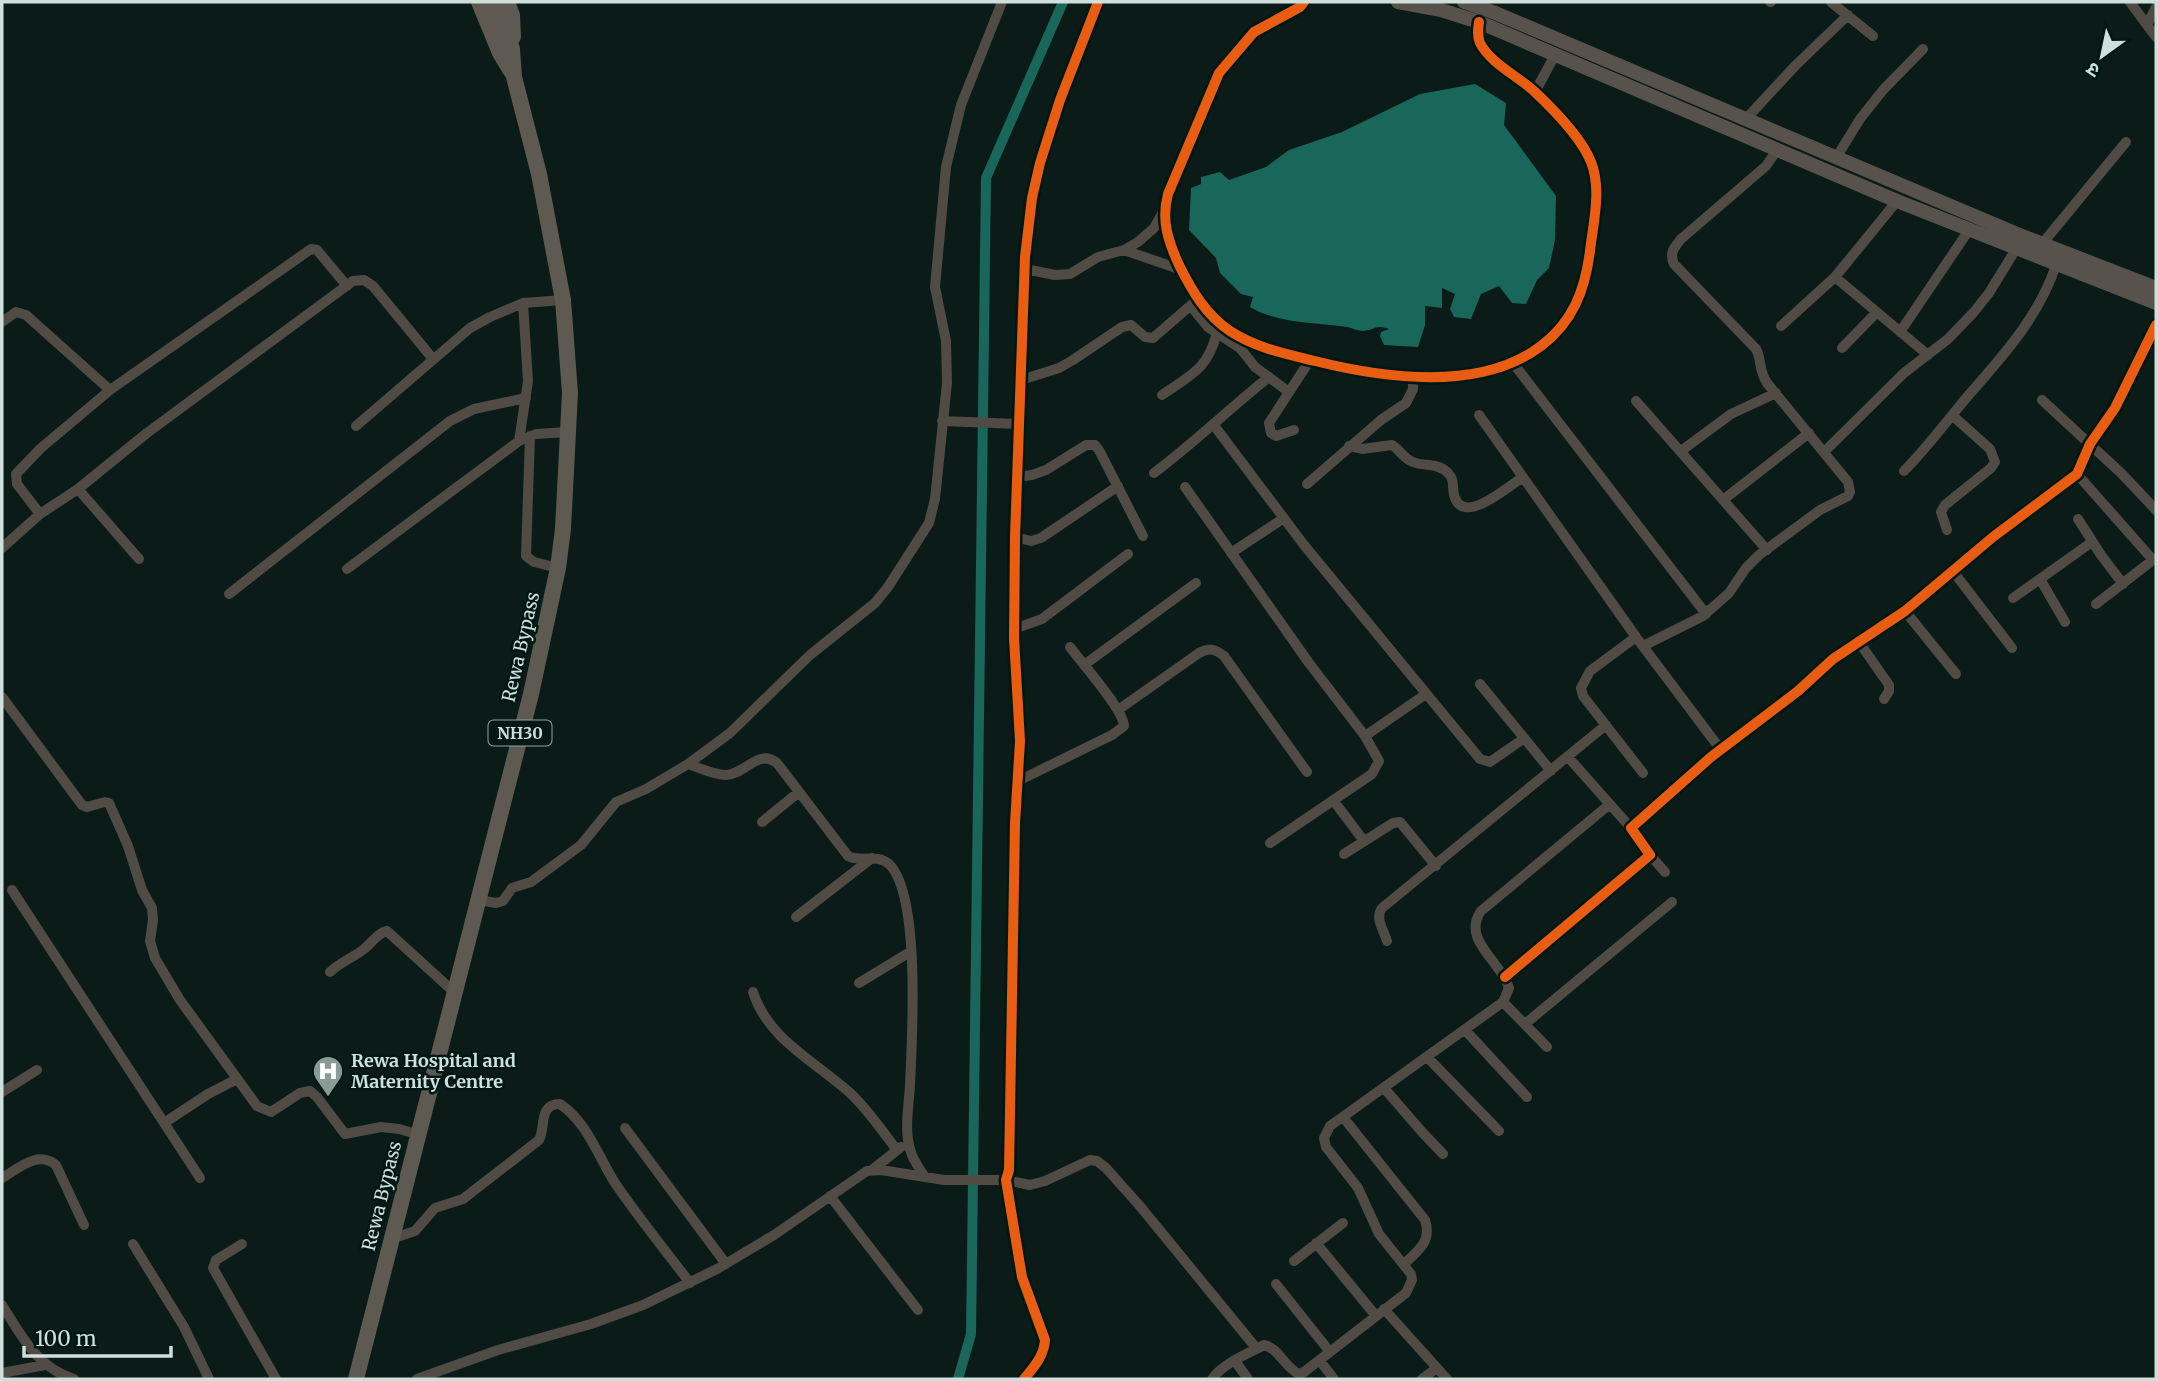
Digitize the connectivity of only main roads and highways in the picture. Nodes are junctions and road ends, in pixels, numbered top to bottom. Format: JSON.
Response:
{"nodes":[{"id":1,"x":466,"y":2,"type":"edge"},
{"id":2,"x":479,"y":2,"type":"edge"},
{"id":3,"x":495,"y":2,"type":"edge"},
{"id":4,"x":507,"y":2,"type":"edge"},
{"id":5,"x":1398,"y":2,"type":"edge"},
{"id":6,"x":1464,"y":2,"type":"edge"},
{"id":7,"x":494,"y":37,"type":"junction"},
{"id":8,"x":512,"y":50,"type":"junction"},
{"id":9,"x":1562,"y":52,"type":"junction"},
{"id":10,"x":514,"y":76,"type":"junction"},
{"id":11,"x":1740,"y":123,"type":"junction"},
{"id":12,"x":2015,"y":244,"type":"junction"},
{"id":13,"x":2156,"y":288,"type":"edge"},
{"id":14,"x":2156,"y":303,"type":"edge"},
{"id":15,"x":356,"y":1379,"type":"edge"}],
"edges":[{"from":1,"to":7,"type":"highway"},
{"from":2,"to":7,"type":"highway","name":"Rewa Bypass","number":"NH30"},
{"from":3,"to":8,"type":"highway","name":"Rewa Bypass","number":"NH30"},
{"from":4,"to":8,"type":"highway"},
{"from":5,"to":9,"type":"main road"},
{"from":6,"to":9,"type":"main road"},
{"from":7,"to":10,"type":"highway","name":"Rewa Bypass","number":"NH30"},
{"from":8,"to":10,"type":"highway","name":"Rewa Bypass","number":"NH30"},
{"from":9,"to":11,"type":"main road"},
{"from":10,"to":15,"type":"highway","name":"Rewa Bypass","number":"NH30"},
{"from":11,"to":12,"type":"main road"},
{"from":11,"to":12,"type":"main road"},
{"from":12,"to":13,"type":"main road"},
{"from":12,"to":14,"type":"main road"}]}
